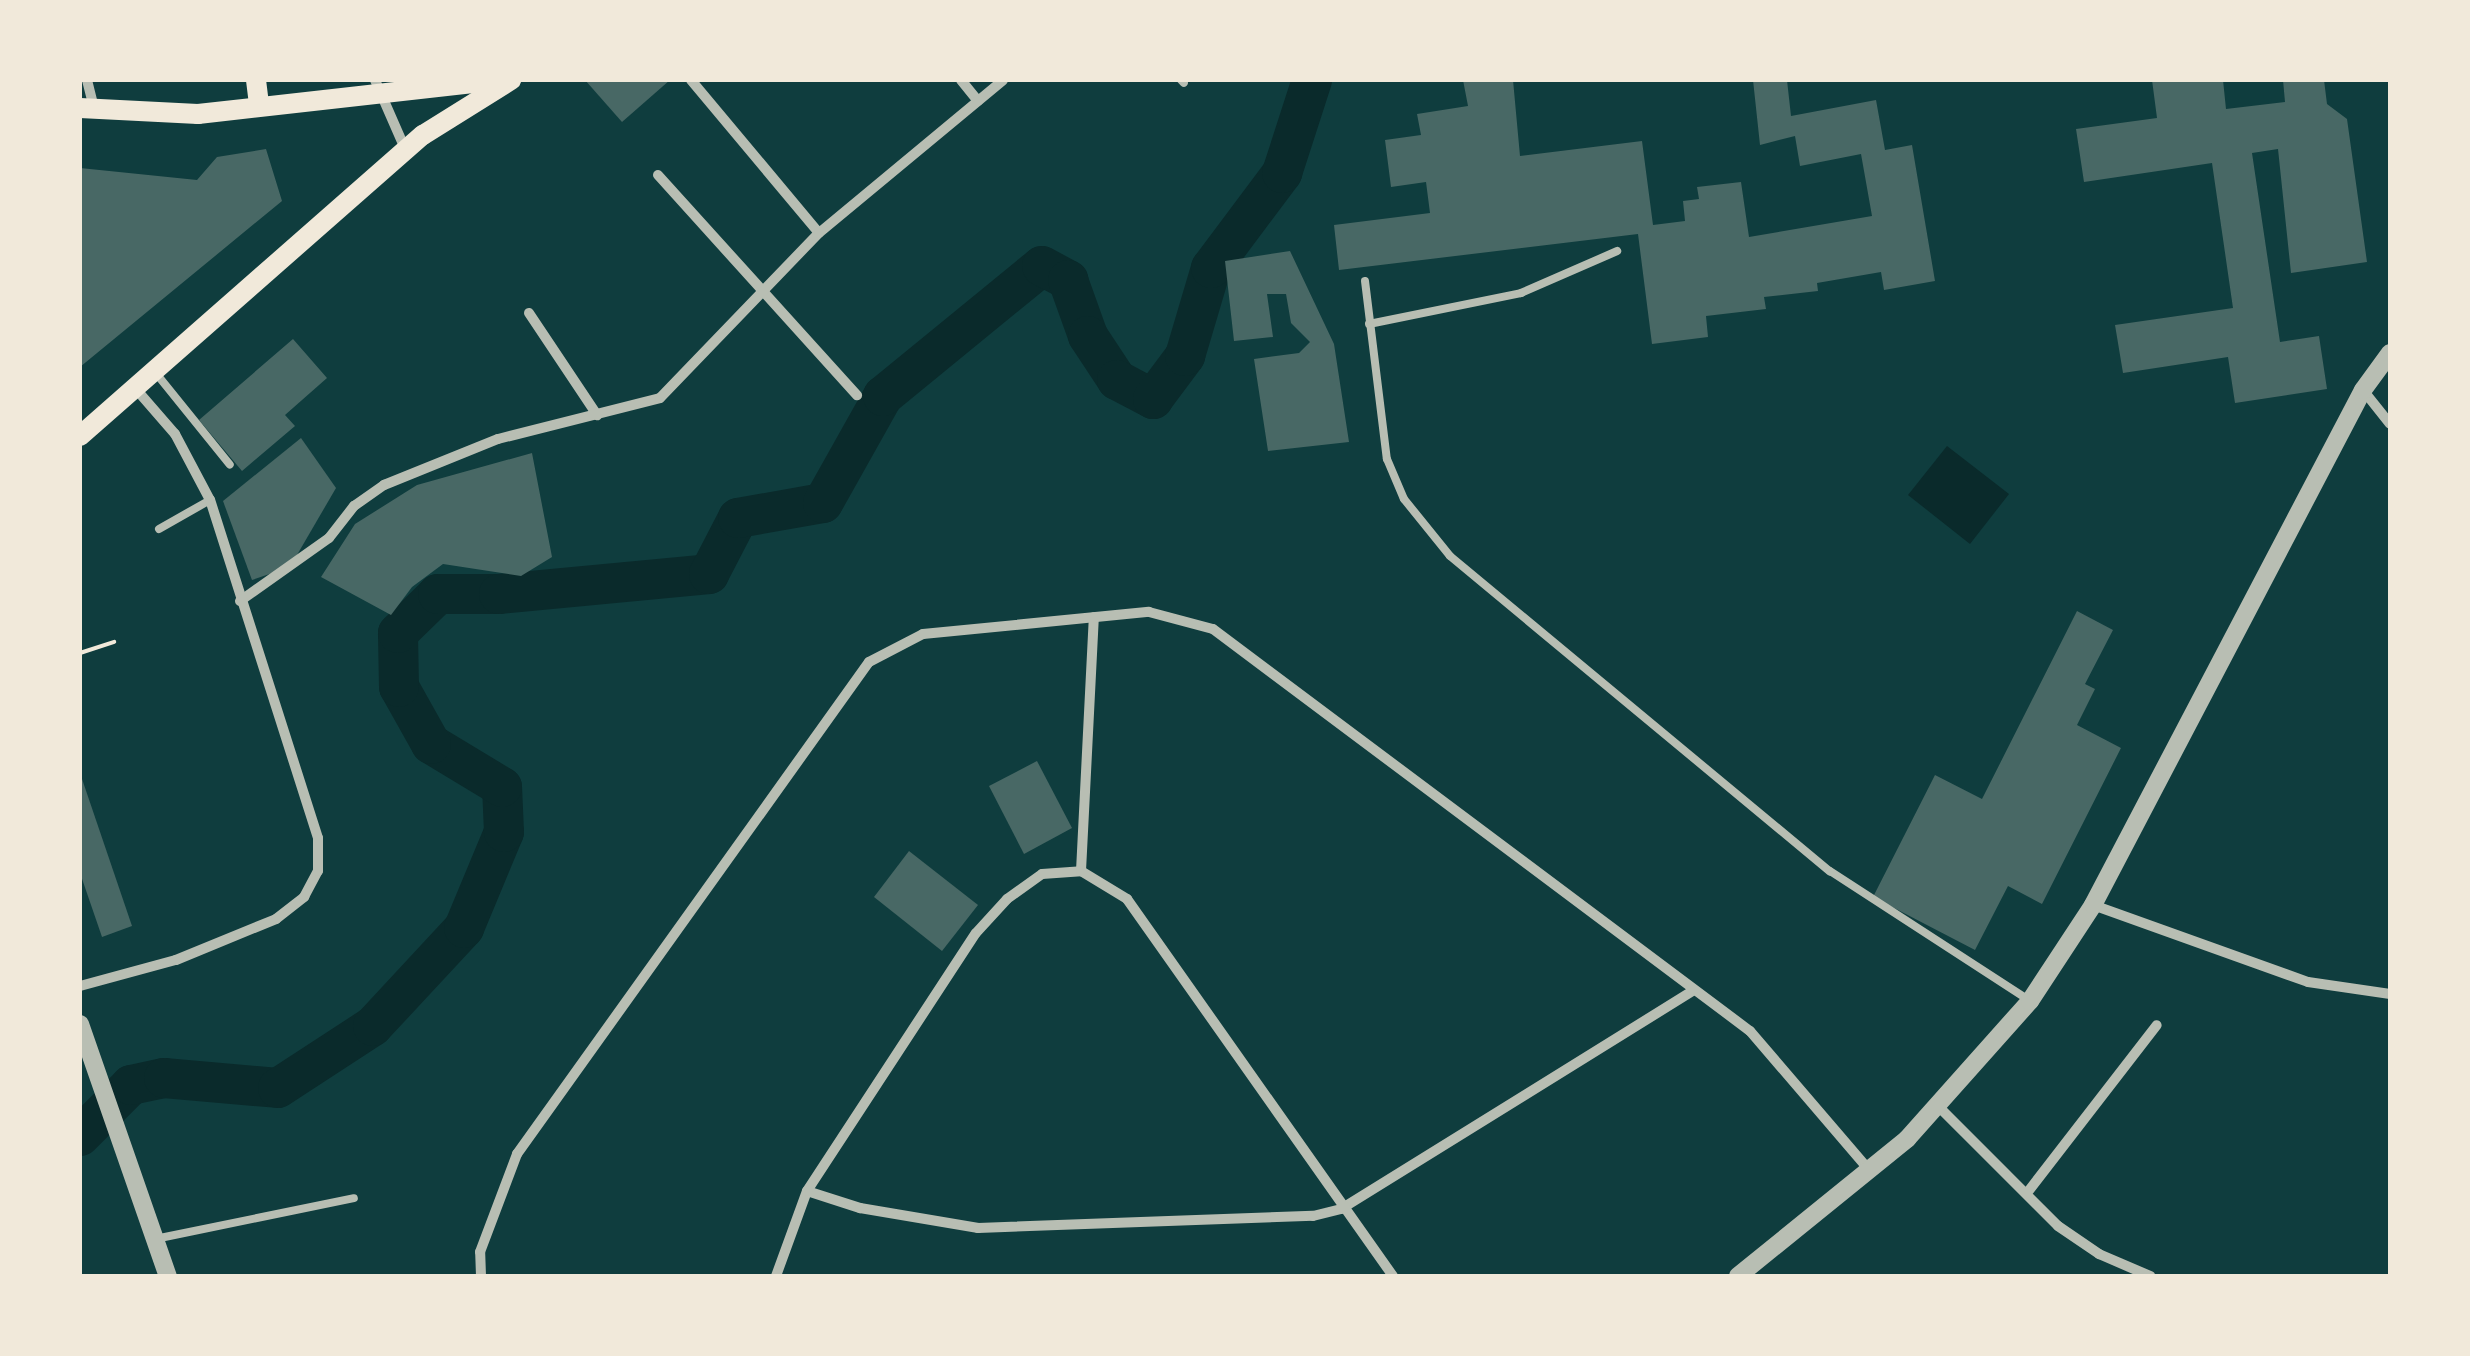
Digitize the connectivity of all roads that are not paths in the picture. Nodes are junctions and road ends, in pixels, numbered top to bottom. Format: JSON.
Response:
{"nodes":[{"id":1,"x":86,"y":80,"type":"edge"},
{"id":2,"x":256,"y":80,"type":"edge"},
{"id":3,"x":502,"y":80,"type":"edge"},
{"id":4,"x":511,"y":80,"type":"edge"},
{"id":5,"x":691,"y":80,"type":"edge"},
{"id":6,"x":960,"y":80,"type":"edge"},
{"id":7,"x":1002,"y":80,"type":"edge"},
{"id":8,"x":449,"y":83,"type":"edge"},
{"id":9,"x":377,"y":86,"type":"edge"},
{"id":10,"x":978,"y":101,"type":"junction"},
{"id":11,"x":259,"y":105,"type":"junction"},
{"id":12,"x":87,"y":109,"type":"edge"},
{"id":13,"x":423,"y":135,"type":"junction"},
{"id":14,"x":406,"y":150,"type":"junction"},
{"id":15,"x":658,"y":175,"type":"dead end"},
{"id":16,"x":820,"y":233,"type":"junction"},
{"id":17,"x":1617,"y":251,"type":"dead end"},
{"id":18,"x":1364,"y":281,"type":"dead end"},
{"id":19,"x":764,"y":291,"type":"junction"},
{"id":20,"x":529,"y":313,"type":"dead end"},
{"id":21,"x":1369,"y":324,"type":"junction"},
{"id":22,"x":2390,"y":353,"type":"edge"},
{"id":23,"x":156,"y":372,"type":"junction"},
{"id":24,"x":136,"y":389,"type":"junction"},
{"id":25,"x":2362,"y":390,"type":"junction"},
{"id":26,"x":857,"y":395,"type":"dead end"},
{"id":27,"x":597,"y":415,"type":"junction"},
{"id":28,"x":2390,"y":424,"type":"edge"},
{"id":29,"x":80,"y":436,"type":"edge"},
{"id":30,"x":230,"y":465,"type":"dead end"},
{"id":31,"x":210,"y":500,"type":"junction"},
{"id":32,"x":159,"y":528,"type":"dead end"},
{"id":33,"x":240,"y":601,"type":"junction"},
{"id":34,"x":1094,"y":617,"type":"junction"},
{"id":35,"x":1081,"y":871,"type":"junction"},
{"id":36,"x":2093,"y":904,"type":"junction"},
{"id":37,"x":80,"y":986,"type":"edge"},
{"id":38,"x":1694,"y":991,"type":"junction"},
{"id":39,"x":2390,"y":994,"type":"edge"},
{"id":40,"x":2030,"y":1001,"type":"junction"},
{"id":41,"x":80,"y":1024,"type":"edge"},
{"id":42,"x":2157,"y":1025,"type":"dead end"},
{"id":43,"x":1939,"y":1108,"type":"junction"},
{"id":44,"x":1870,"y":1172,"type":"junction"},
{"id":45,"x":807,"y":1191,"type":"junction"},
{"id":46,"x":2027,"y":1193,"type":"junction"},
{"id":47,"x":354,"y":1198,"type":"dead end"},
{"id":48,"x":1341,"y":1208,"type":"junction"},
{"id":49,"x":155,"y":1239,"type":"junction"},
{"id":50,"x":168,"y":1276,"type":"edge"},
{"id":51,"x":481,"y":1276,"type":"edge"},
{"id":52,"x":776,"y":1276,"type":"edge"},
{"id":53,"x":1393,"y":1276,"type":"edge"},
{"id":54,"x":1738,"y":1276,"type":"edge"},
{"id":55,"x":2150,"y":1276,"type":"edge"}],
"edges":[{"from":1,"to":12,"type":"street"},
{"from":2,"to":11,"type":"main road"},
{"from":3,"to":8,"type":"main road"},
{"from":4,"to":13,"type":"main road"},
{"from":5,"to":16,"type":"street"},
{"from":6,"to":10,"type":"street"},
{"from":7,"to":10,"type":"street"},
{"from":8,"to":9,"type":"main road"},
{"from":8,"to":13,"type":"main road"},
{"from":9,"to":11,"type":"main road"},
{"from":9,"to":14,"type":"street"},
{"from":10,"to":16,"type":"street"},
{"from":11,"to":12,"type":"main road"},
{"from":13,"to":14,"type":"main road"},
{"from":14,"to":23,"type":"main road"},
{"from":15,"to":19,"type":"street"},
{"from":16,"to":19,"type":"street"},
{"from":17,"to":21,"type":"lane"},
{"from":18,"to":21,"type":"lane"},
{"from":19,"to":26,"type":"street"},
{"from":19,"to":27,"type":"street"},
{"from":20,"to":27,"type":"street"},
{"from":21,"to":40,"type":"lane"},
{"from":22,"to":25,"type":"street"},
{"from":23,"to":24,"type":"main road"},
{"from":23,"to":30,"type":"lane"},
{"from":24,"to":29,"type":"main road"},
{"from":24,"to":31,"type":"street"},
{"from":25,"to":28,"type":"street"},
{"from":25,"to":36,"type":"street"},
{"from":27,"to":33,"type":"street"},
{"from":31,"to":32,"type":"lane"},
{"from":31,"to":33,"type":"street"},
{"from":33,"to":37,"type":"street"},
{"from":34,"to":35,"type":"street"},
{"from":34,"to":38,"type":"street"},
{"from":34,"to":51,"type":"street"},
{"from":35,"to":45,"type":"street"},
{"from":35,"to":48,"type":"street"},
{"from":36,"to":39,"type":"street"},
{"from":36,"to":40,"type":"street"},
{"from":38,"to":44,"type":"street"},
{"from":38,"to":48,"type":"street"},
{"from":40,"to":43,"type":"street"},
{"from":41,"to":49,"type":"street"},
{"from":42,"to":46,"type":"street"},
{"from":43,"to":44,"type":"street"},
{"from":43,"to":46,"type":"street"},
{"from":44,"to":54,"type":"street"},
{"from":45,"to":48,"type":"street"},
{"from":45,"to":52,"type":"street"},
{"from":46,"to":55,"type":"street"},
{"from":47,"to":49,"type":"lane"},
{"from":48,"to":53,"type":"street"},
{"from":49,"to":50,"type":"street"}]}
